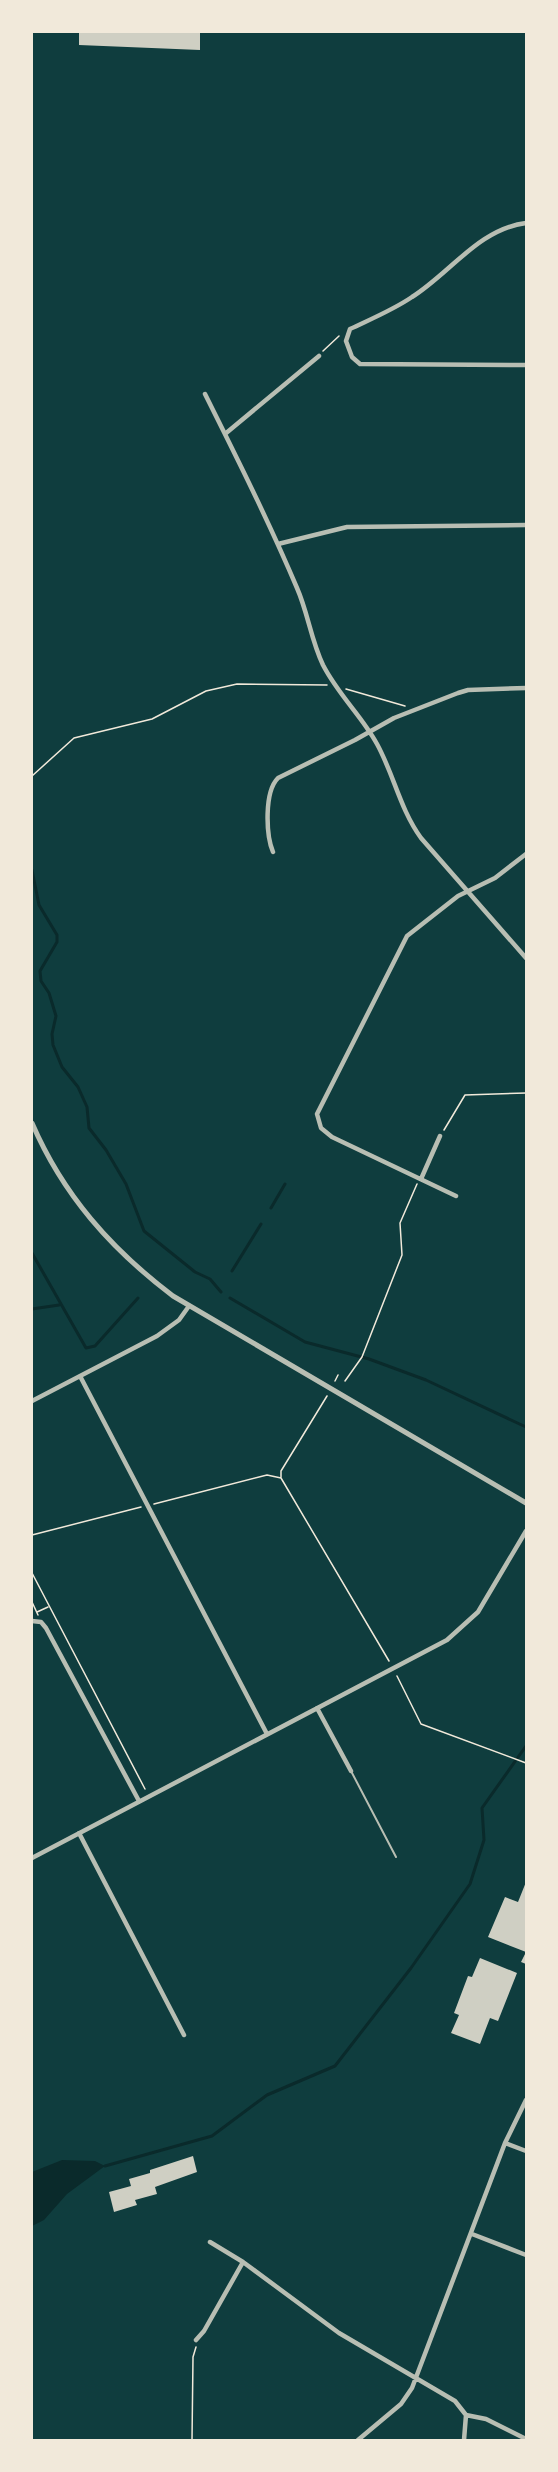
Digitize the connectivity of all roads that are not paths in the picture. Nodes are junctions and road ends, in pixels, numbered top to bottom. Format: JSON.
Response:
{"nodes":[{"id":1,"x":526,"y":224,"type":"edge"},
{"id":2,"x":320,"y":356,"type":"road end"},
{"id":3,"x":526,"y":365,"type":"edge"},
{"id":4,"x":205,"y":394,"type":"dead end"},
{"id":5,"x":225,"y":434,"type":"junction"},
{"id":6,"x":526,"y":525,"type":"edge"},
{"id":7,"x":278,"y":544,"type":"junction"},
{"id":8,"x":526,"y":688,"type":"edge"},
{"id":9,"x":370,"y":732,"type":"junction"},
{"id":10,"x":273,"y":852,"type":"dead end"},
{"id":11,"x":526,"y":854,"type":"edge"},
{"id":12,"x":467,"y":890,"type":"junction"},
{"id":13,"x":526,"y":958,"type":"edge"},
{"id":14,"x":32,"y":1123,"type":"edge"},
{"id":15,"x":440,"y":1136,"type":"road end"},
{"id":16,"x":421,"y":1179,"type":"junction"},
{"id":17,"x":456,"y":1196,"type":"dead end"},
{"id":18,"x":189,"y":1306,"type":"junction"},
{"id":19,"x":80,"y":1376,"type":"junction"},
{"id":20,"x":32,"y":1401,"type":"edge"},
{"id":21,"x":526,"y":1503,"type":"edge"},
{"id":22,"x":526,"y":1531,"type":"edge"},
{"id":23,"x":32,"y":1621,"type":"edge"},
{"id":24,"x":317,"y":1708,"type":"junction"},
{"id":25,"x":267,"y":1734,"type":"junction"},
{"id":26,"x":351,"y":1771,"type":"joint"},
{"id":27,"x":139,"y":1801,"type":"junction"},
{"id":28,"x":79,"y":1833,"type":"junction"},
{"id":29,"x":396,"y":1857,"type":"dead end"},
{"id":30,"x":32,"y":1858,"type":"edge"},
{"id":31,"x":184,"y":2035,"type":"dead end"},
{"id":32,"x":526,"y":2100,"type":"edge"},
{"id":33,"x":505,"y":2143,"type":"junction"},
{"id":34,"x":526,"y":2151,"type":"edge"},
{"id":35,"x":472,"y":2234,"type":"junction"},
{"id":36,"x":210,"y":2242,"type":"dead end"},
{"id":37,"x":526,"y":2255,"type":"edge"},
{"id":38,"x":243,"y":2262,"type":"junction"},
{"id":39,"x":196,"y":2340,"type":"road end"},
{"id":40,"x":417,"y":2377,"type":"junction"},
{"id":41,"x":466,"y":2415,"type":"junction"},
{"id":42,"x":526,"y":2439,"type":"edge"},
{"id":43,"x":358,"y":2440,"type":"edge"},
{"id":44,"x":464,"y":2440,"type":"edge"}],
"edges":[{"from":1,"to":3,"type":"street"},
{"from":2,"to":5,"type":"street"},
{"from":4,"to":5,"type":"street"},
{"from":5,"to":7,"type":"street"},
{"from":6,"to":7,"type":"street"},
{"from":7,"to":9,"type":"street"},
{"from":8,"to":9,"type":"street"},
{"from":9,"to":10,"type":"street"},
{"from":9,"to":12,"type":"street"},
{"from":11,"to":12,"type":"street"},
{"from":12,"to":13,"type":"street"},
{"from":12,"to":16,"type":"street"},
{"from":14,"to":18,"type":"street"},
{"from":15,"to":16,"type":"street"},
{"from":16,"to":17,"type":"street"},
{"from":18,"to":19,"type":"street"},
{"from":18,"to":21,"type":"street"},
{"from":19,"to":20,"type":"street"},
{"from":19,"to":25,"type":"street"},
{"from":22,"to":24,"type":"street"},
{"from":23,"to":27,"type":"street"},
{"from":24,"to":25,"type":"street"},
{"from":24,"to":26,"type":"street"},
{"from":25,"to":27,"type":"street"},
{"from":26,"to":29,"type":"lane"},
{"from":27,"to":28,"type":"street"},
{"from":28,"to":30,"type":"street"},
{"from":28,"to":31,"type":"street"},
{"from":32,"to":33,"type":"street"},
{"from":33,"to":34,"type":"street"},
{"from":33,"to":35,"type":"street"},
{"from":35,"to":37,"type":"street"},
{"from":35,"to":40,"type":"street"},
{"from":36,"to":38,"type":"street"},
{"from":38,"to":39,"type":"street"},
{"from":38,"to":40,"type":"street"},
{"from":40,"to":41,"type":"street"},
{"from":40,"to":43,"type":"street"},
{"from":41,"to":42,"type":"street"},
{"from":41,"to":44,"type":"street"}]}
